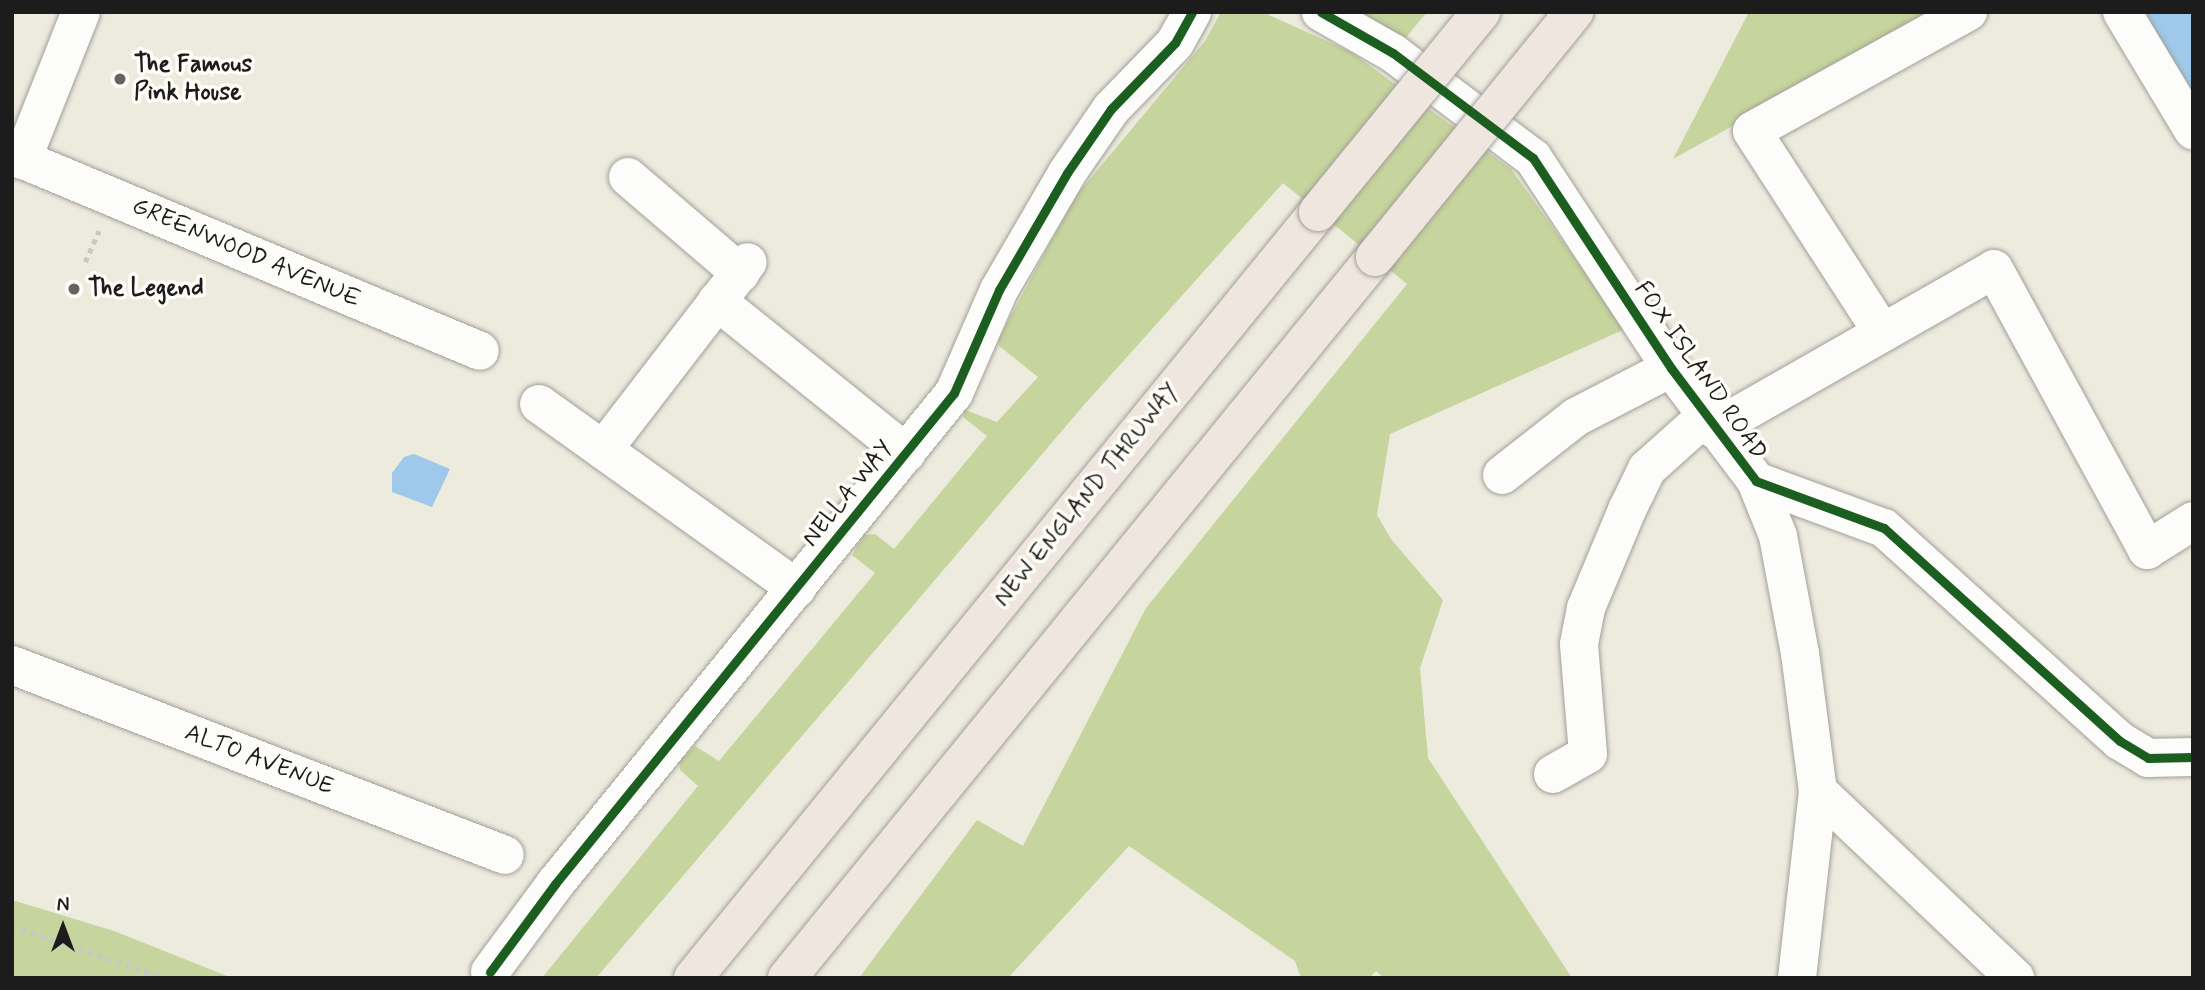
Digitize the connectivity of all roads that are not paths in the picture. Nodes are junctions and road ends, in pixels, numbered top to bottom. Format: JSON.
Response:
{"nodes":[{"id":1,"x":81,"y":12,"type":"edge"},
{"id":2,"x":1192,"y":12,"type":"edge"},
{"id":3,"x":1321,"y":12,"type":"edge"},
{"id":4,"x":1481,"y":12,"type":"edge"},
{"id":5,"x":1574,"y":12,"type":"edge"},
{"id":6,"x":1968,"y":12,"type":"edge"},
{"id":7,"x":2122,"y":12,"type":"edge"},
{"id":8,"x":2193,"y":130,"type":"edge"},
{"id":9,"x":17,"y":157,"type":"edge"},
{"id":10,"x":628,"y":177,"type":"dead end"},
{"id":11,"x":735,"y":279,"type":"junction"},
{"id":12,"x":1882,"y":332,"type":"junction"},
{"id":13,"x":480,"y":351,"type":"dead end"},
{"id":14,"x":1671,"y":368,"type":"junction"},
{"id":15,"x":538,"y":404,"type":"dead end"},
{"id":16,"x":1710,"y":423,"type":"junction"},
{"id":17,"x":603,"y":450,"type":"junction"},
{"id":18,"x":906,"y":453,"type":"junction"},
{"id":19,"x":1503,"y":475,"type":"dead end"},
{"id":20,"x":1756,"y":481,"type":"junction"},
{"id":21,"x":2193,"y":522,"type":"edge"},
{"id":22,"x":797,"y":589,"type":"junction"},
{"id":23,"x":12,"y":665,"type":"edge"},
{"id":24,"x":2193,"y":757,"type":"edge"},
{"id":25,"x":1553,"y":774,"type":"dead end"},
{"id":26,"x":1818,"y":791,"type":"junction"},
{"id":27,"x":505,"y":855,"type":"dead end"},
{"id":28,"x":490,"y":972,"type":"dead end"},
{"id":29,"x":693,"y":978,"type":"edge"},
{"id":30,"x":787,"y":978,"type":"edge"},
{"id":31,"x":1797,"y":978,"type":"edge"},
{"id":32,"x":2015,"y":978,"type":"edge"}],
"edges":[{"from":1,"to":9,"type":"street"},
{"from":2,"to":18,"type":"street","name":"NELLA WAY"},
{"from":3,"to":14,"type":"street","name":"FOX ISLAND ROAD"},
{"from":4,"to":29,"type":"highway","name":"NEW ENGLAND THRUWAY","bridge":true},
{"from":5,"to":30,"type":"highway","bridge":true},
{"from":6,"to":12,"type":"street"},
{"from":7,"to":8,"type":"street"},
{"from":9,"to":13,"type":"street","name":"GREENWOOD AVENUE"},
{"from":10,"to":11,"type":"street"},
{"from":11,"to":17,"type":"street"},
{"from":11,"to":18,"type":"street"},
{"from":12,"to":16,"type":"street"},
{"from":12,"to":21,"type":"street"},
{"from":14,"to":16,"type":"street","name":"FOX ISLAND ROAD"},
{"from":14,"to":19,"type":"street"},
{"from":15,"to":17,"type":"street"},
{"from":16,"to":20,"type":"street","name":"FOX ISLAND ROAD"},
{"from":16,"to":25,"type":"street"},
{"from":17,"to":22,"type":"street"},
{"from":18,"to":22,"type":"street","name":"NELLA WAY"},
{"from":20,"to":24,"type":"street","name":"FOX ISLAND ROAD"},
{"from":20,"to":26,"type":"street"},
{"from":22,"to":28,"type":"street","name":"NELLA WAY"},
{"from":23,"to":27,"type":"street","name":"ALTO AVENUE"},
{"from":26,"to":31,"type":"street"},
{"from":26,"to":32,"type":"street"}]}
